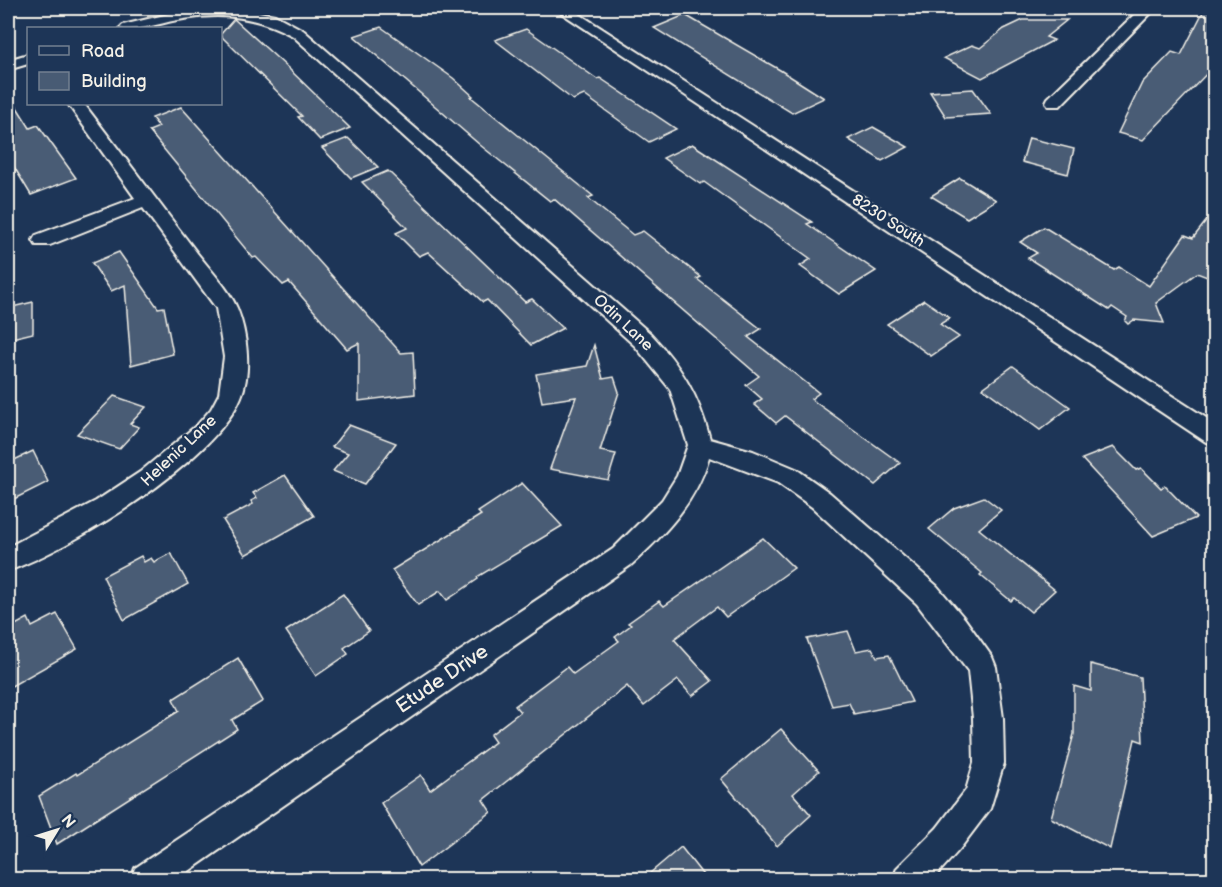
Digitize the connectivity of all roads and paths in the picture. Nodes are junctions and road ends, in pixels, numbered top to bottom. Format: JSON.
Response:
{"nodes":[{"id":1,"x":561,"y":8,"type":"edge"},
{"id":2,"x":1149,"y":8,"type":"edge"},
{"id":3,"x":230,"y":10,"type":"edge"},
{"id":4,"x":132,"y":27,"type":"edge"},
{"id":5,"x":27,"y":59,"type":"edge"},
{"id":6,"x":8,"y":66,"type":"edge"},
{"id":7,"x":1054,"y":102,"type":"dead end"},
{"id":8,"x":77,"y":105,"type":"edge"},
{"id":9,"x":147,"y":200,"type":"junction"},
{"id":10,"x":43,"y":240,"type":"dead end"},
{"id":11,"x":1215,"y":435,"type":"edge"},
{"id":12,"x":700,"y":445,"type":"junction"},
{"id":13,"x":8,"y":560,"type":"edge"},
{"id":14,"x":147,"y":879,"type":"edge"},
{"id":15,"x":909,"y":879,"type":"edge"}],
"edges":[{"from":1,"to":11,"type":"street","name":"8230 South"},
{"from":2,"to":7,"type":"street"},
{"from":3,"to":4,"type":"street","name":"Odin Lane"},
{"from":3,"to":12,"type":"street","name":"Odin Lane"},
{"from":5,"to":6,"type":"street"},
{"from":8,"to":9,"type":"street","name":"Helenic Lane"},
{"from":9,"to":10,"type":"street"},
{"from":9,"to":13,"type":"street","name":"Helenic Lane"},
{"from":12,"to":14,"type":"street","name":"Etude Drive"},
{"from":12,"to":15,"type":"street"}]}
